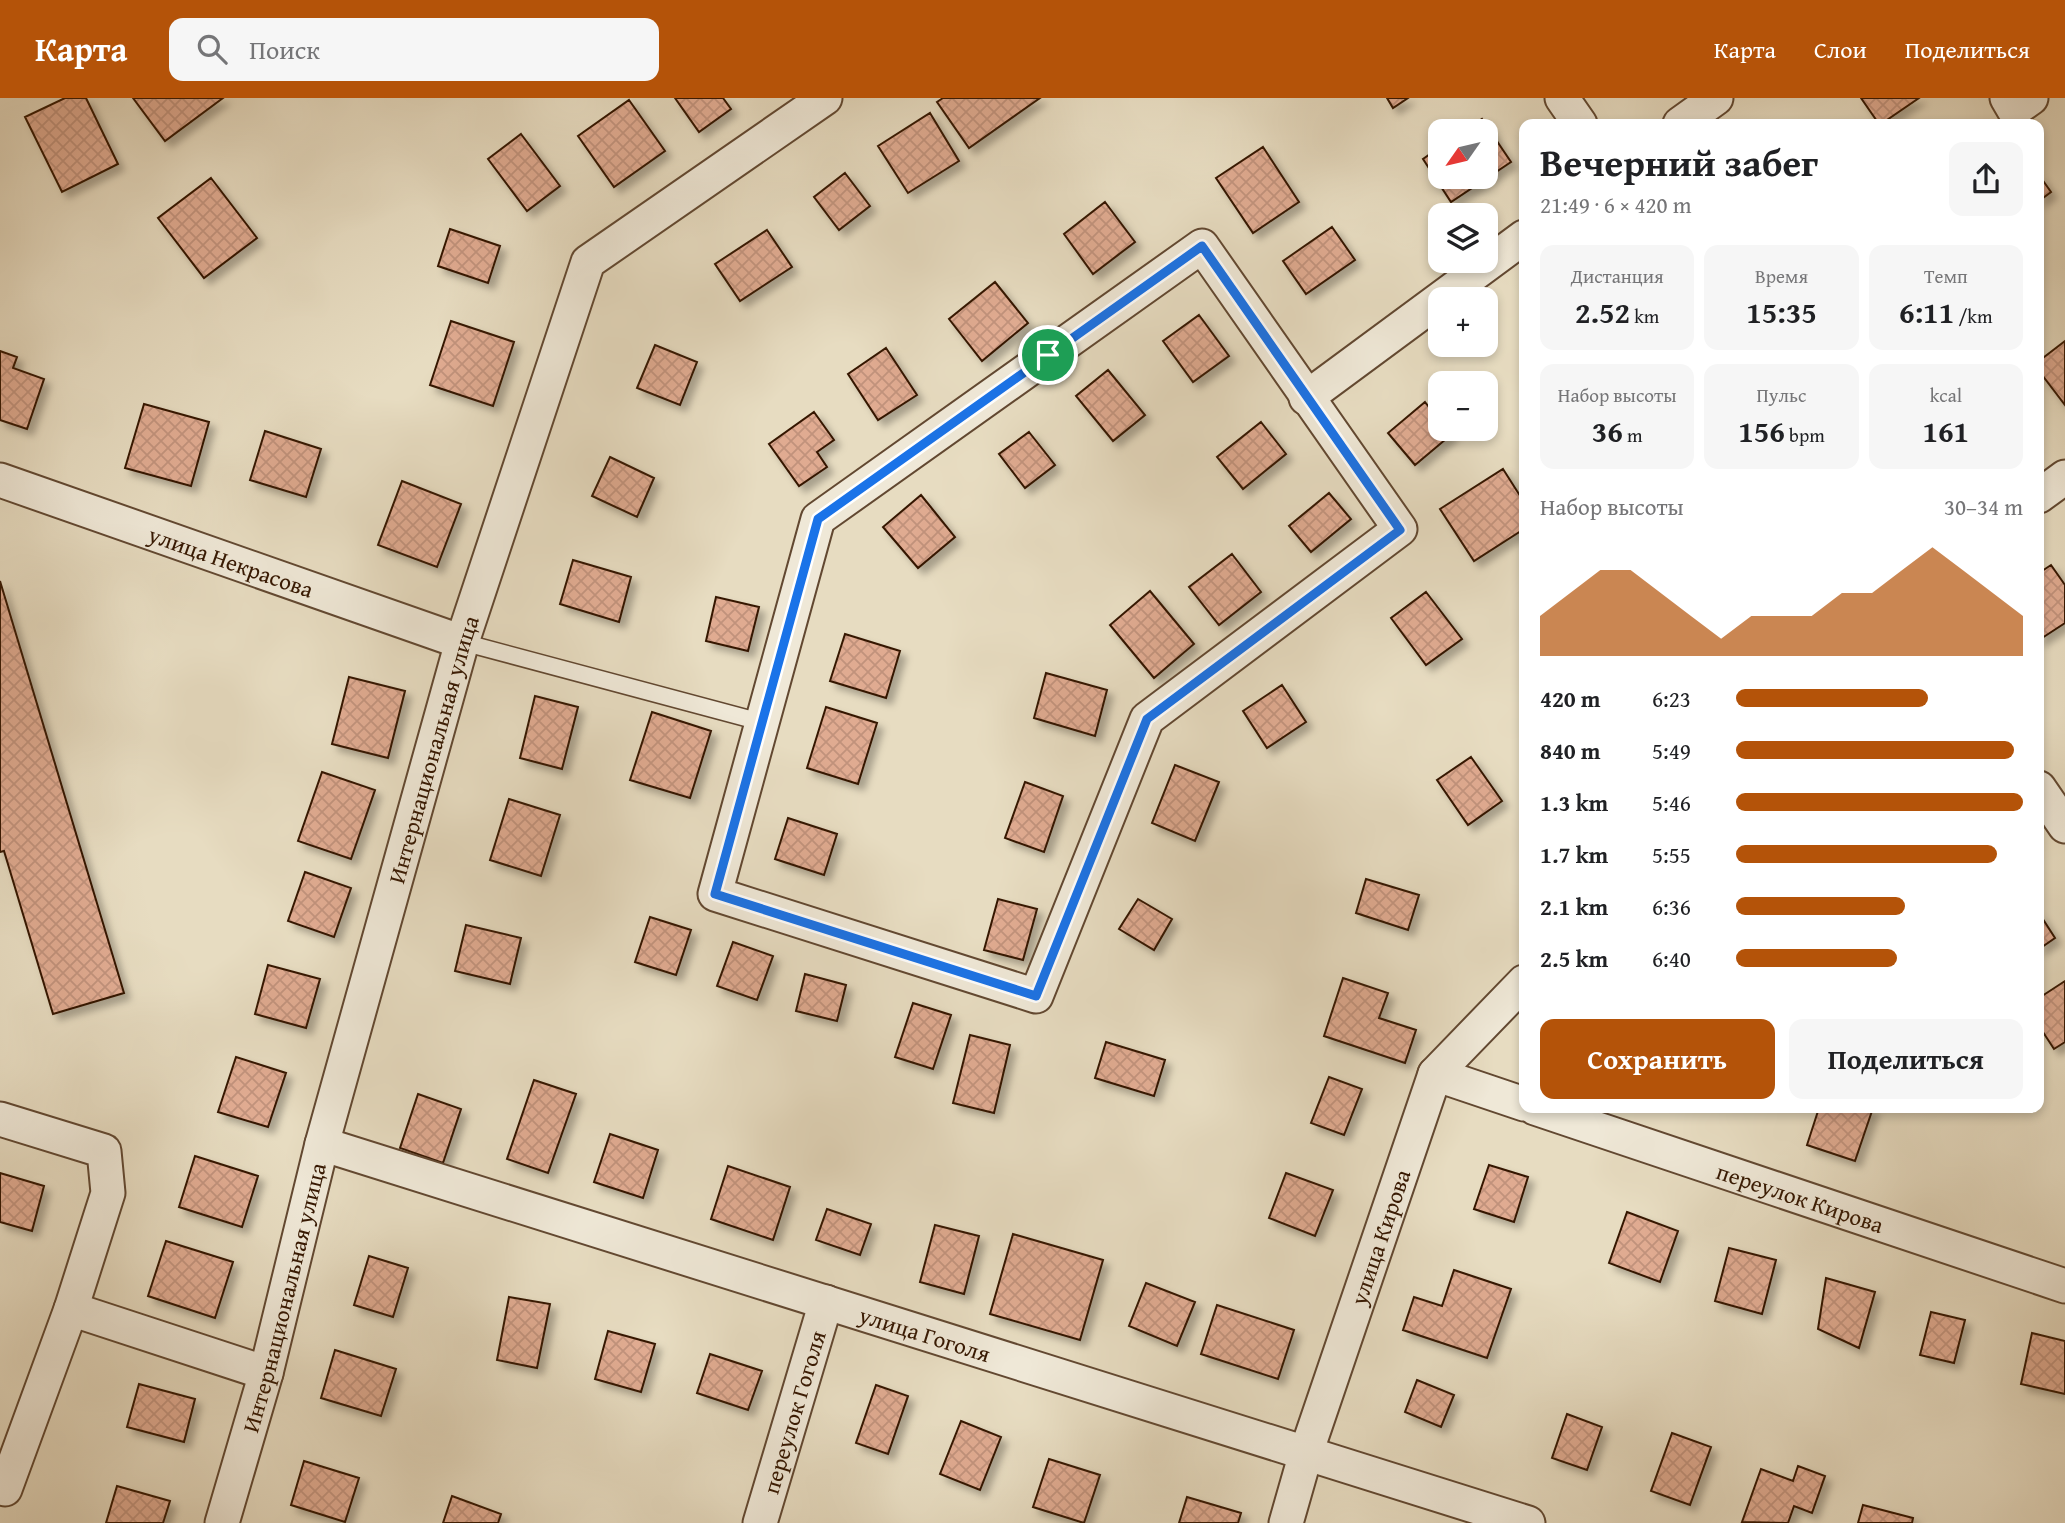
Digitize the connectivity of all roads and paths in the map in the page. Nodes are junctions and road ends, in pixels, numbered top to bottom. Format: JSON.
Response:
{"nodes":[{"id":1,"x":825,"y":98,"type":"edge"},
{"id":2,"x":1562,"y":98,"type":"edge"},
{"id":3,"x":1716,"y":98,"type":"edge"},
{"id":4,"x":2007,"y":98,"type":"edge"},
{"id":5,"x":2031,"y":98,"type":"edge"},
{"id":6,"x":1577,"y":119,"type":"edge"},
{"id":7,"x":1686,"y":119,"type":"edge"},
{"id":8,"x":1519,"y":241,"type":"edge"},
{"id":9,"x":1306,"y":398,"type":"junction"},
{"id":10,"x":2065,"y":477,"type":"edge"},
{"id":11,"x":0,"y":480,"type":"edge"},
{"id":12,"x":2044,"y":492,"type":"edge"},
{"id":13,"x":462,"y":642,"type":"junction"},
{"id":14,"x":761,"y":722,"type":"junction"},
{"id":15,"x":2044,"y":795,"type":"edge"},
{"id":16,"x":2065,"y":826,"type":"edge"},
{"id":17,"x":1519,"y":987,"type":"edge"},
{"id":18,"x":1435,"y":1074,"type":"junction"},
{"id":19,"x":1519,"y":1102,"type":"edge"},
{"id":20,"x":1550,"y":1113,"type":"edge"},
{"id":21,"x":0,"y":1119,"type":"edge"},
{"id":22,"x":322,"y":1144,"type":"junction"},
{"id":23,"x":2065,"y":1286,"type":"edge"},
{"id":24,"x":826,"y":1302,"type":"junction"},
{"id":25,"x":71,"y":1309,"type":"junction"},
{"id":26,"x":266,"y":1373,"type":"junction"},
{"id":27,"x":1306,"y":1453,"type":"junction"},
{"id":28,"x":0,"y":1487,"type":"edge"},
{"id":29,"x":222,"y":1523,"type":"edge"},
{"id":30,"x":760,"y":1523,"type":"edge"},
{"id":31,"x":1286,"y":1523,"type":"edge"},
{"id":32,"x":1528,"y":1523,"type":"edge"}],
"edges":[{"from":1,"to":13,"type":"street","name":"Интернациональная улица"},
{"from":2,"to":6,"type":"street"},
{"from":3,"to":7,"type":"street"},
{"from":4,"to":5,"type":"street"},
{"from":8,"to":9,"type":"street"},
{"from":9,"to":14,"type":"street"},
{"from":9,"to":14,"type":"street"},
{"from":10,"to":12,"type":"street"},
{"from":11,"to":13,"type":"street","name":"улица Некрасова"},
{"from":13,"to":14,"type":"lane"},
{"from":13,"to":22,"type":"street","name":"Интернациональная улица"},
{"from":15,"to":16,"type":"street"},
{"from":17,"to":18,"type":"street","name":"улица Кирова"},
{"from":18,"to":19,"type":"street"},
{"from":18,"to":27,"type":"street","name":"улица Кирова"},
{"from":20,"to":23,"type":"street","name":"переулок Кирова"},
{"from":21,"to":25,"type":"street"},
{"from":22,"to":24,"type":"street","name":"улица Гоголя"},
{"from":22,"to":26,"type":"street","name":"Интернациональная улица"},
{"from":24,"to":27,"type":"street","name":"улица Гоголя"},
{"from":24,"to":30,"type":"street","name":"переулок Гоголя"},
{"from":25,"to":26,"type":"street"},
{"from":25,"to":28,"type":"street"},
{"from":26,"to":29,"type":"street","name":"Интернациональная улица"},
{"from":27,"to":31,"type":"street","name":"улица Кирова"},
{"from":27,"to":32,"type":"street","name":"улица Гоголя"}]}
